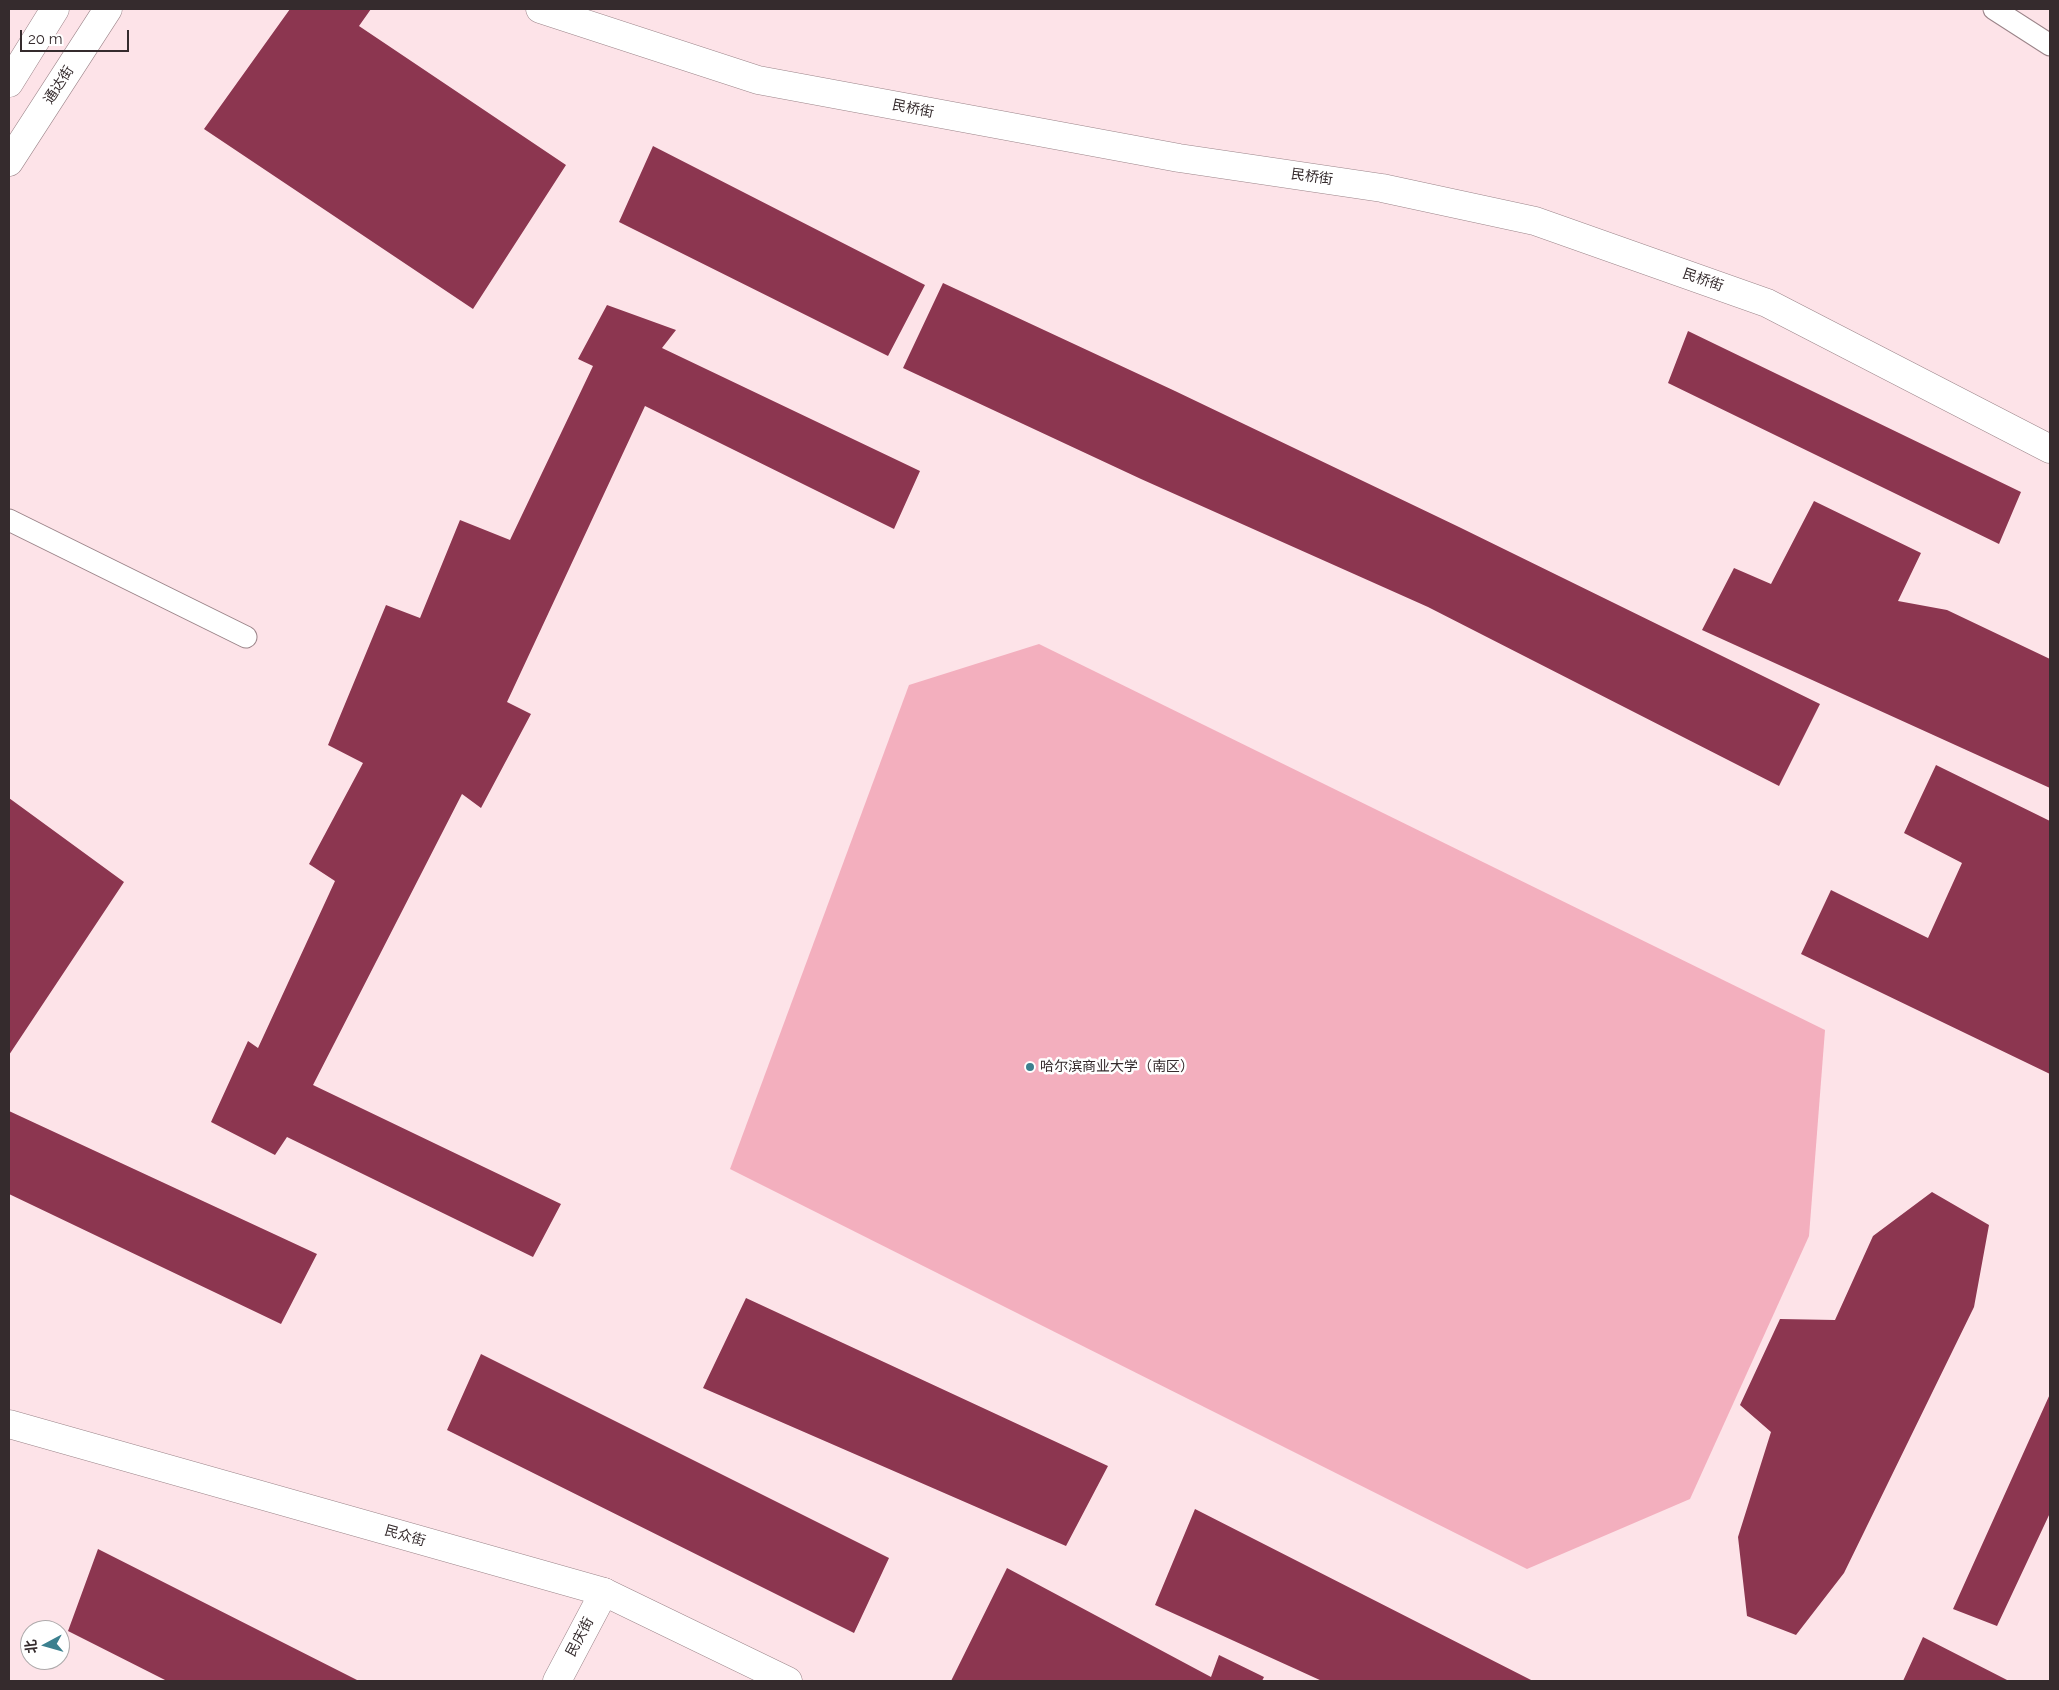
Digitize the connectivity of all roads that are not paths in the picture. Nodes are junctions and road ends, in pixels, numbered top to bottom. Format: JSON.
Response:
{"nodes":[{"id":1,"x":55,"y":9,"type":"edge"},
{"id":2,"x":108,"y":9,"type":"edge"},
{"id":3,"x":540,"y":9,"type":"edge"},
{"id":4,"x":1994,"y":9,"type":"edge"},
{"id":5,"x":2050,"y":45,"type":"edge"},
{"id":6,"x":9,"y":84,"type":"edge"},
{"id":7,"x":9,"y":162,"type":"edge"},
{"id":8,"x":2050,"y":449,"type":"edge"},
{"id":9,"x":9,"y":520,"type":"edge"},
{"id":10,"x":246,"y":637,"type":"dead end"},
{"id":11,"x":9,"y":1424,"type":"edge"},
{"id":12,"x":604,"y":1592,"type":"junction"},
{"id":13,"x":557,"y":1681,"type":"edge"},
{"id":14,"x":788,"y":1681,"type":"edge"}],
"edges":[{"from":1,"to":6,"type":"street"},
{"from":2,"to":7,"type":"street","name":"通达街"},
{"from":3,"to":8,"type":"street","name":"民桥街"},
{"from":4,"to":5,"type":"lane"},
{"from":9,"to":10,"type":"lane"},
{"from":11,"to":12,"type":"street","name":"民众街"},
{"from":12,"to":13,"type":"street","name":"民庆街"},
{"from":12,"to":14,"type":"street","name":"民众街"}]}
